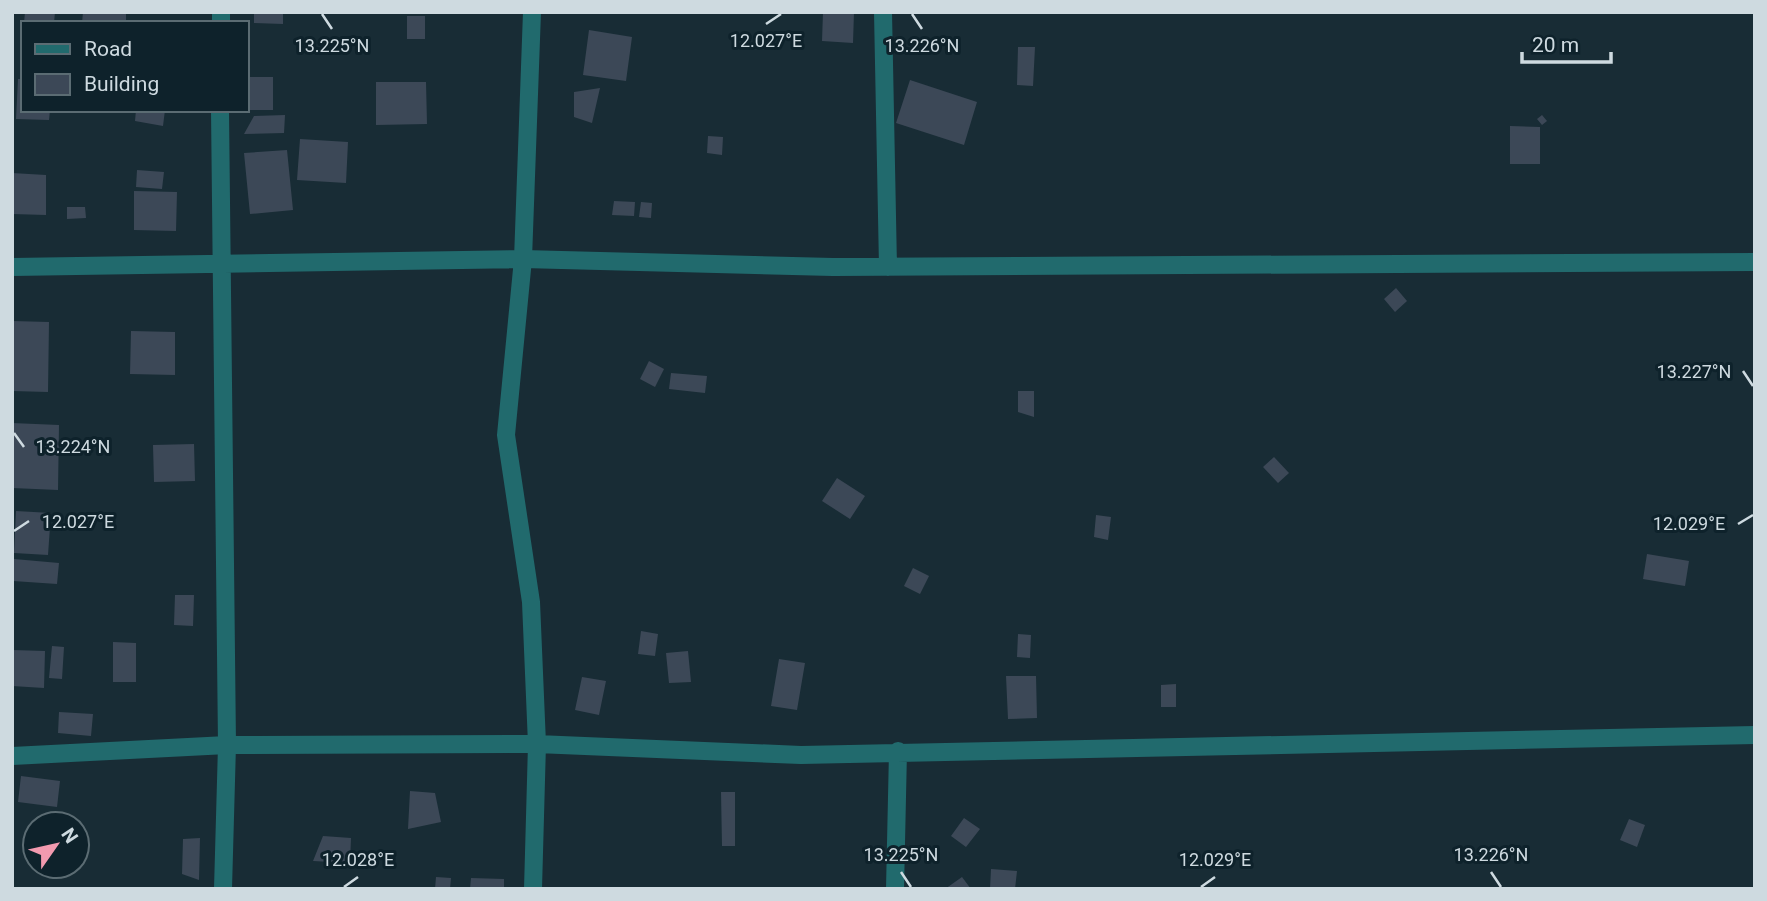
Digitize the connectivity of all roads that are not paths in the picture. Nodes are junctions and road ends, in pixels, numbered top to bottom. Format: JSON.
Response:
{"nodes":[{"id":1,"x":532,"y":12,"type":"edge"},
{"id":2,"x":883,"y":12,"type":"edge"},
{"id":3,"x":220,"y":112,"type":"edge"},
{"id":4,"x":523,"y":259,"type":"junction"},
{"id":5,"x":219,"y":261,"type":"junction"},
{"id":6,"x":1755,"y":262,"type":"edge"},
{"id":7,"x":12,"y":267,"type":"edge"},
{"id":8,"x":888,"y":267,"type":"junction"},
{"id":9,"x":1755,"y":735,"type":"edge"},
{"id":10,"x":537,"y":744,"type":"junction"},
{"id":11,"x":226,"y":745,"type":"junction"},
{"id":12,"x":898,"y":751,"type":"junction"},
{"id":13,"x":12,"y":756,"type":"edge"},
{"id":14,"x":223,"y":889,"type":"edge"},
{"id":15,"x":534,"y":889,"type":"edge"},
{"id":16,"x":895,"y":889,"type":"edge"}],
"edges":[{"from":1,"to":4,"type":"street"},
{"from":2,"to":8,"type":"street"},
{"from":3,"to":5,"type":"street"},
{"from":4,"to":5,"type":"street"},
{"from":4,"to":8,"type":"street"},
{"from":4,"to":10,"type":"street"},
{"from":5,"to":7,"type":"street"},
{"from":5,"to":11,"type":"street"},
{"from":6,"to":8,"type":"street"},
{"from":9,"to":12,"type":"street"},
{"from":10,"to":11,"type":"street"},
{"from":10,"to":12,"type":"street"},
{"from":10,"to":15,"type":"street"},
{"from":11,"to":13,"type":"street"},
{"from":11,"to":14,"type":"street"},
{"from":12,"to":16,"type":"street"}]}
